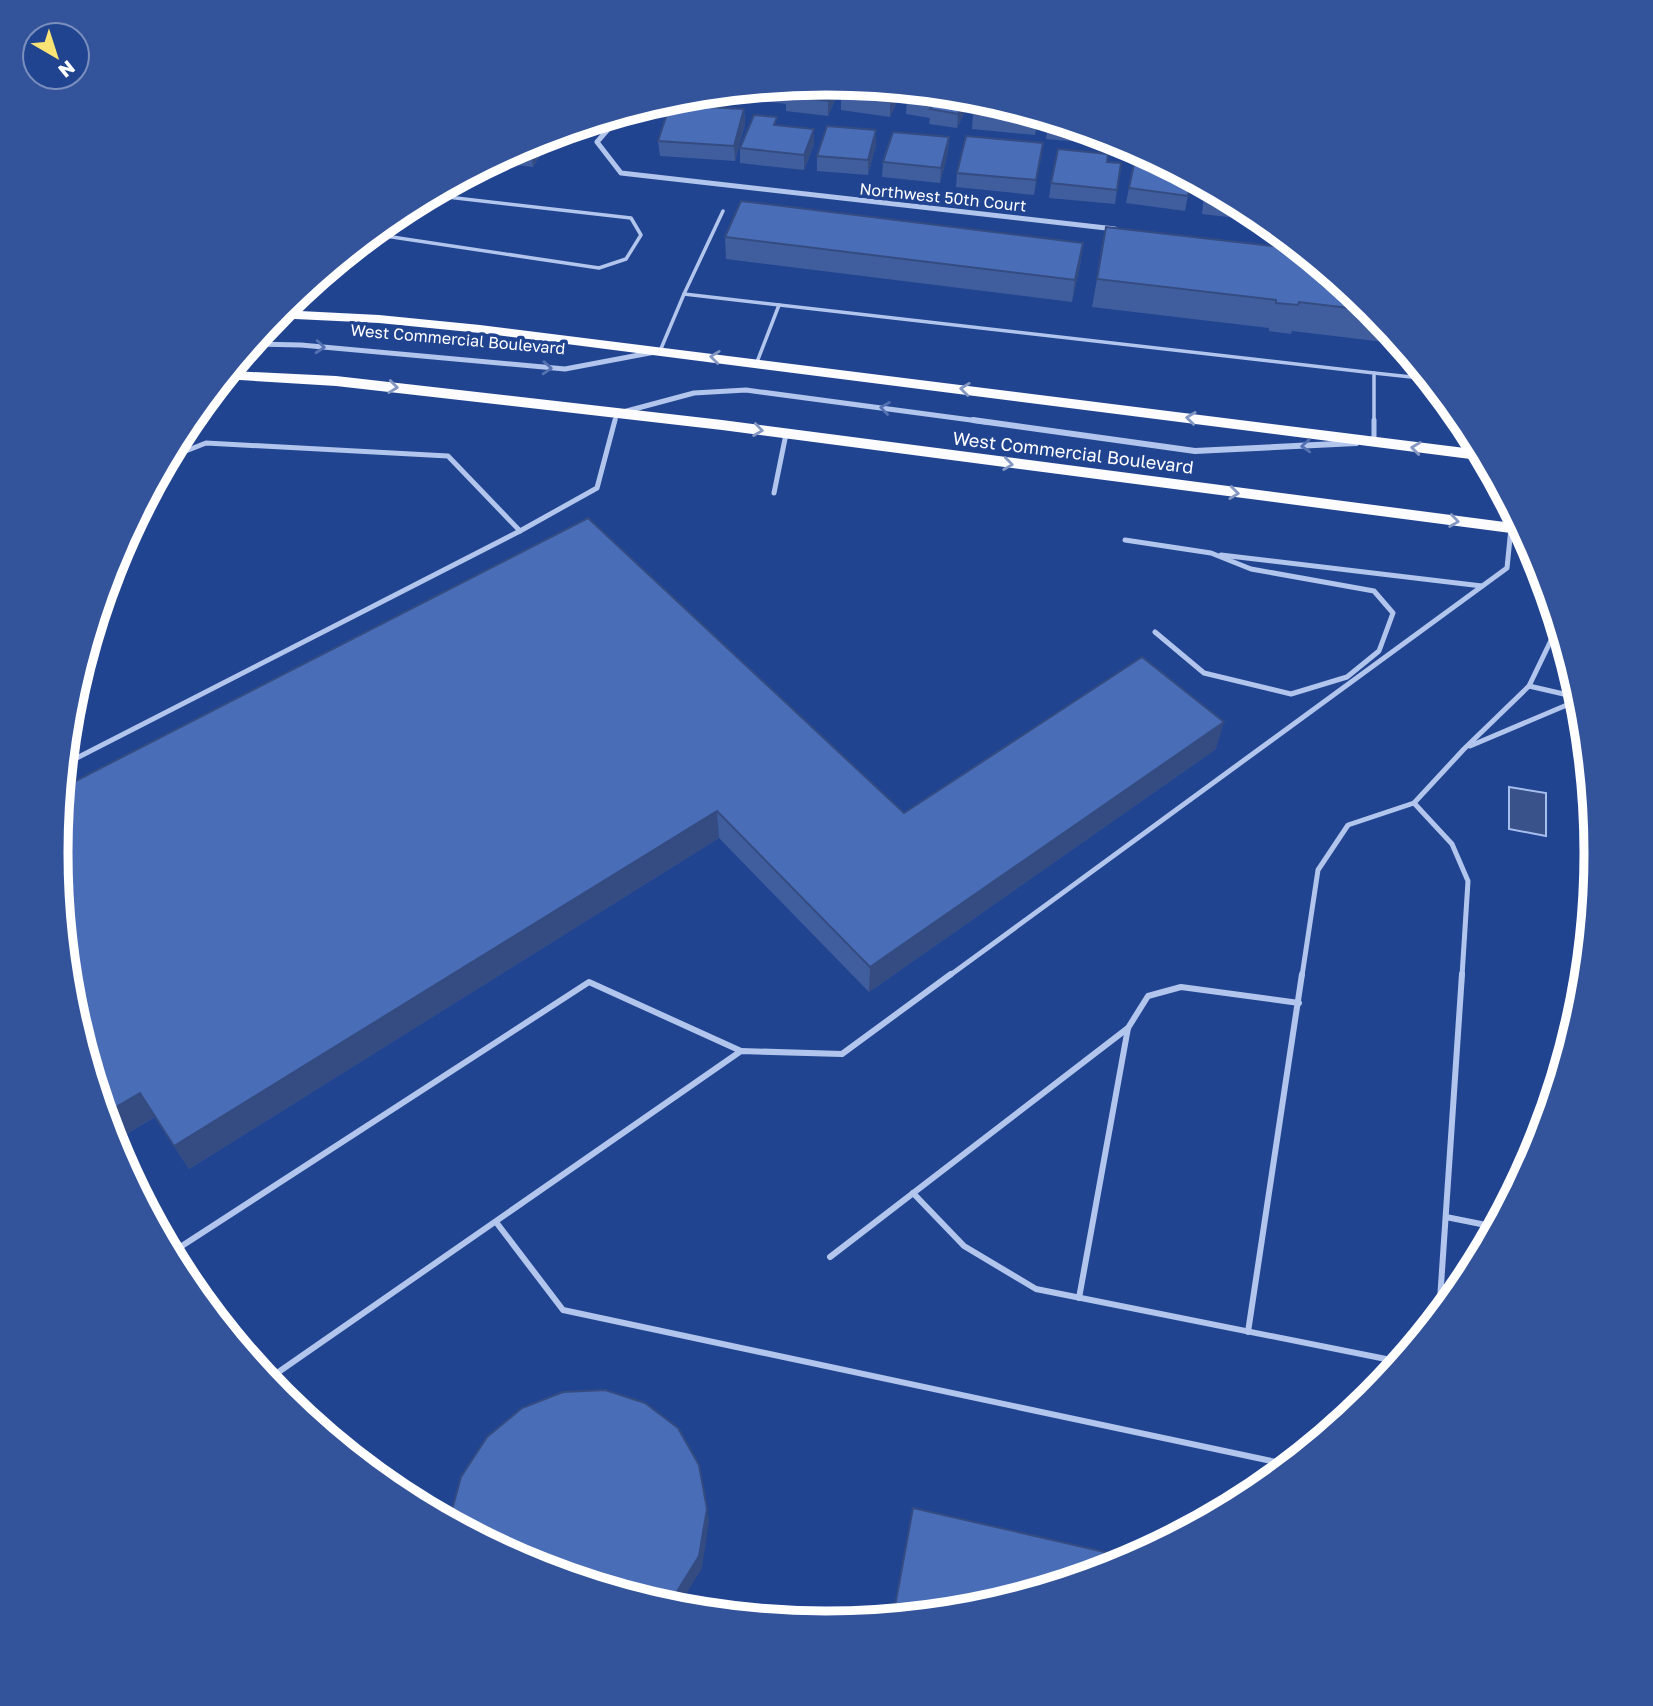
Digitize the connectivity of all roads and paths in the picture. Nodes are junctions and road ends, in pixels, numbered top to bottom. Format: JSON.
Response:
{"nodes":[{"id":1,"x":610,"y":127,"type":"edge"},
{"id":2,"x":446,"y":197,"type":"edge"},
{"id":3,"x":723,"y":211,"type":"dead end"},
{"id":4,"x":1120,"y":230,"type":"edge"},
{"id":5,"x":386,"y":236,"type":"edge"},
{"id":6,"x":684,"y":294,"type":"junction"},
{"id":7,"x":779,"y":305,"type":"junction"},
{"id":8,"x":296,"y":311,"type":"edge"},
{"id":9,"x":293,"y":315,"type":"edge"},
{"id":10,"x":304,"y":315,"type":"junction"},
{"id":11,"x":264,"y":344,"type":"edge"},
{"id":12,"x":660,"y":351,"type":"junction"},
{"id":13,"x":757,"y":362,"type":"junction"},
{"id":14,"x":1374,"y":373,"type":"junction"},
{"id":15,"x":238,"y":376,"type":"edge"},
{"id":16,"x":1418,"y":378,"type":"edge"},
{"id":17,"x":617,"y":413,"type":"junction"},
{"id":18,"x":786,"y":434,"type":"junction"},
{"id":19,"x":1374,"y":442,"type":"junction"},
{"id":20,"x":184,"y":452,"type":"edge"},
{"id":21,"x":1471,"y":454,"type":"edge"},
{"id":22,"x":774,"y":493,"type":"dead end"},
{"id":23,"x":1512,"y":528,"type":"edge"},
{"id":24,"x":520,"y":531,"type":"junction"},
{"id":25,"x":1515,"y":536,"type":"edge"},
{"id":26,"x":1125,"y":540,"type":"dead end"},
{"id":27,"x":1210,"y":553,"type":"junction"},
{"id":28,"x":1482,"y":586,"type":"junction"},
{"id":29,"x":1154,"y":632,"type":"dead end"},
{"id":30,"x":1553,"y":636,"type":"edge"},
{"id":31,"x":1529,"y":687,"type":"junction"},
{"id":32,"x":1568,"y":695,"type":"edge"},
{"id":33,"x":1570,"y":703,"type":"edge"},
{"id":34,"x":1464,"y":749,"type":"junction"},
{"id":35,"x":74,"y":759,"type":"edge"},
{"id":36,"x":1413,"y":803,"type":"junction"},
{"id":37,"x":1299,"y":1003,"type":"junction"},
{"id":38,"x":1128,"y":1028,"type":"junction"},
{"id":39,"x":741,"y":1051,"type":"junction"},
{"id":40,"x":913,"y":1193,"type":"junction"},
{"id":41,"x":1446,"y":1217,"type":"junction"},
{"id":42,"x":496,"y":1222,"type":"junction"},
{"id":43,"x":1487,"y":1225,"type":"edge"},
{"id":44,"x":180,"y":1247,"type":"edge"},
{"id":45,"x":830,"y":1257,"type":"dead end"},
{"id":46,"x":1079,"y":1298,"type":"junction"},
{"id":47,"x":1440,"y":1298,"type":"edge"},
{"id":48,"x":1248,"y":1332,"type":"junction"},
{"id":49,"x":1390,"y":1360,"type":"edge"},
{"id":50,"x":276,"y":1374,"type":"edge"},
{"id":51,"x":1278,"y":1462,"type":"edge"}],
"edges":[{"from":1,"to":4,"type":"street","name":"Northwest 50th Court"},
{"from":2,"to":5,"type":"lane"},
{"from":3,"to":6,"type":"lane"},
{"from":6,"to":7,"type":"lane"},
{"from":6,"to":12,"type":"lane"},
{"from":7,"to":13,"type":"lane"},
{"from":7,"to":14,"type":"lane"},
{"from":8,"to":10,"type":"lane"},
{"from":9,"to":10,"type":"highway","name":"West Commercial Boulevard"},
{"from":10,"to":12,"type":"highway","name":"West Commercial Boulevard"},
{"from":11,"to":12,"type":"street","name":"West Commercial Boulevard","one_way":true},
{"from":13,"to":12,"type":"highway","name":"West Commercial Boulevard","one_way":true},
{"from":19,"to":13,"type":"highway","name":"West Commercial Boulevard","one_way":true},
{"from":14,"to":16,"type":"lane"},
{"from":14,"to":19,"type":"lane"},
{"from":15,"to":17,"type":"highway","name":"West Commercial Boulevard","one_way":true},
{"from":17,"to":18,"type":"highway","name":"West Commercial Boulevard","one_way":true},
{"from":19,"to":17,"type":"street","name":"West Commercial Boulevard","one_way":true},
{"from":17,"to":24,"type":"lane"},
{"from":18,"to":22,"type":"lane"},
{"from":18,"to":23,"type":"highway","name":"West Commercial Boulevard","one_way":true},
{"from":21,"to":19,"type":"highway","name":"West Commercial Boulevard","one_way":true},
{"from":20,"to":24,"type":"lane"},
{"from":24,"to":35,"type":"lane"},
{"from":25,"to":28,"type":"lane"},
{"from":26,"to":27,"type":"lane"},
{"from":27,"to":28,"type":"lane"},
{"from":27,"to":29,"type":"lane"},
{"from":28,"to":39,"type":"lane"},
{"from":30,"to":31,"type":"lane"},
{"from":31,"to":32,"type":"lane"},
{"from":31,"to":34,"type":"lane"},
{"from":33,"to":34,"type":"lane"},
{"from":34,"to":36,"type":"lane"},
{"from":36,"to":37,"type":"lane"},
{"from":36,"to":41,"type":"lane"},
{"from":37,"to":38,"type":"lane"},
{"from":37,"to":48,"type":"lane"},
{"from":38,"to":40,"type":"lane"},
{"from":38,"to":46,"type":"lane"},
{"from":39,"to":42,"type":"lane"},
{"from":39,"to":44,"type":"lane"},
{"from":40,"to":45,"type":"lane"},
{"from":40,"to":46,"type":"lane"},
{"from":41,"to":43,"type":"lane"},
{"from":41,"to":47,"type":"lane"},
{"from":42,"to":50,"type":"lane"},
{"from":42,"to":51,"type":"lane"},
{"from":46,"to":48,"type":"lane"},
{"from":48,"to":49,"type":"lane"}]}
